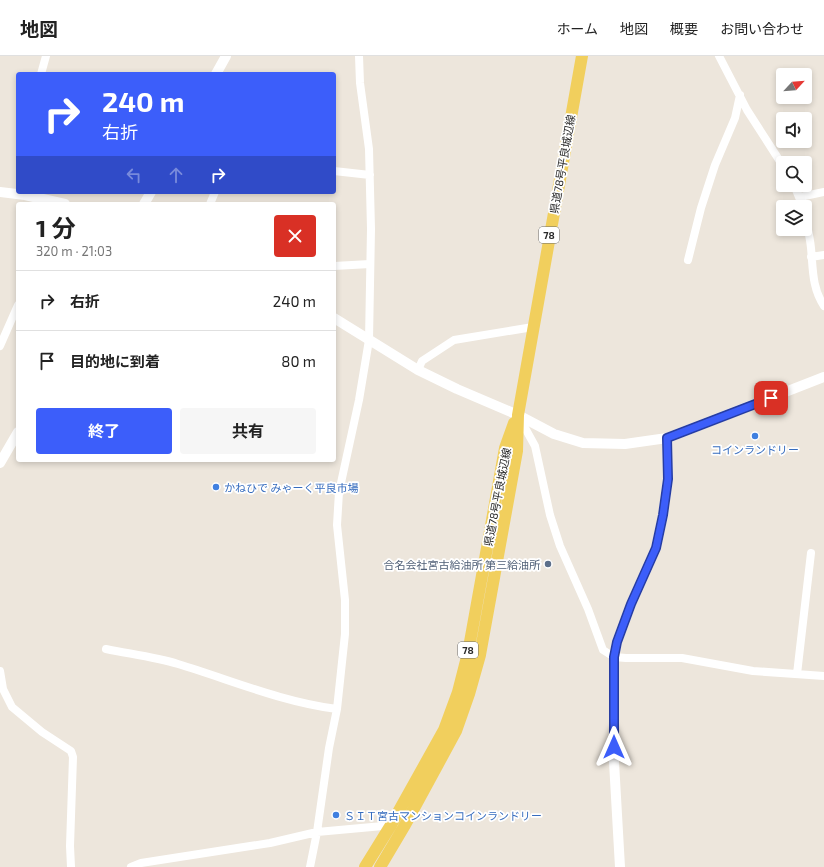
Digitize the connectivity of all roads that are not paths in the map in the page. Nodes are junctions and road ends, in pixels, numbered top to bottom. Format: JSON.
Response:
{"nodes":[{"id":1,"x":46,"y":56,"type":"edge"},
{"id":2,"x":226,"y":56,"type":"edge"},
{"id":3,"x":359,"y":56,"type":"edge"},
{"id":4,"x":582,"y":56,"type":"edge"},
{"id":5,"x":719,"y":56,"type":"edge"},
{"id":6,"x":42,"y":72,"type":"edge"},
{"id":7,"x":217,"y":72,"type":"edge"},
{"id":8,"x":740,"y":95,"type":"junction"},
{"id":9,"x":777,"y":156,"type":"edge"},
{"id":10,"x":336,"y":170,"type":"edge"},
{"id":11,"x":370,"y":175,"type":"junction"},
{"id":12,"x":0,"y":192,"type":"edge"},
{"id":13,"x":798,"y":192,"type":"edge"},
{"id":14,"x":824,"y":192,"type":"edge"},
{"id":15,"x":25,"y":197,"type":"edge"},
{"id":16,"x":800,"y":197,"type":"junction"},
{"id":17,"x":801,"y":200,"type":"edge"},
{"id":18,"x":54,"y":202,"type":"edge"},
{"id":19,"x":809,"y":236,"type":"edge"},
{"id":20,"x":824,"y":255,"type":"edge"},
{"id":21,"x":811,"y":257,"type":"junction"},
{"id":22,"x":688,"y":260,"type":"dead end"},
{"id":23,"x":370,"y":264,"type":"junction"},
{"id":24,"x":336,"y":266,"type":"edge"},
{"id":25,"x":824,"y":306,"type":"edge"},
{"id":26,"x":16,"y":310,"type":"edge"},
{"id":27,"x":336,"y":319,"type":"edge"},
{"id":28,"x":532,"y":327,"type":"junction"},
{"id":29,"x":369,"y":340,"type":"junction"},
{"id":30,"x":0,"y":346,"type":"edge"},
{"id":31,"x":418,"y":370,"type":"junction"},
{"id":32,"x":824,"y":377,"type":"edge"},
{"id":33,"x":518,"y":415,"type":"junction"},
{"id":34,"x":16,"y":435,"type":"edge"},
{"id":35,"x":667,"y":438,"type":"junction"},
{"id":36,"x":0,"y":463,"type":"edge"},
{"id":37,"x":812,"y":553,"type":"dead end"},
{"id":38,"x":106,"y":649,"type":"dead end"},
{"id":39,"x":614,"y":657,"type":"junction"},
{"id":40,"x":0,"y":671,"type":"edge"},
{"id":41,"x":797,"y":674,"type":"junction"},
{"id":42,"x":824,"y":676,"type":"edge"},
{"id":43,"x":337,"y":709,"type":"junction"},
{"id":44,"x":391,"y":825,"type":"junction"},
{"id":45,"x":405,"y":825,"type":"junction"},
{"id":46,"x":317,"y":832,"type":"junction"},
{"id":47,"x":71,"y":867,"type":"edge"},
{"id":48,"x":131,"y":867,"type":"edge"},
{"id":49,"x":310,"y":867,"type":"edge"},
{"id":50,"x":365,"y":867,"type":"edge"},
{"id":51,"x":380,"y":867,"type":"edge"},
{"id":52,"x":620,"y":867,"type":"edge"}],
"edges":[{"from":1,"to":6,"type":"street"},
{"from":2,"to":7,"type":"street"},
{"from":3,"to":11,"type":"street"},
{"from":4,"to":28,"type":"main road","name":"県道78号平良城辺線","number":"78"},
{"from":5,"to":8,"type":"street"},
{"from":8,"to":9,"type":"street"},
{"from":8,"to":22,"type":"street"},
{"from":10,"to":11,"type":"street"},
{"from":11,"to":23,"type":"street"},
{"from":12,"to":15,"type":"street"},
{"from":13,"to":16,"type":"street"},
{"from":14,"to":16,"type":"street"},
{"from":15,"to":18,"type":"street"},
{"from":16,"to":17,"type":"street"},
{"from":19,"to":21,"type":"street"},
{"from":20,"to":21,"type":"street"},
{"from":21,"to":25,"type":"street"},
{"from":23,"to":24,"type":"street"},
{"from":23,"to":29,"type":"street"},
{"from":26,"to":30,"type":"street"},
{"from":27,"to":29,"type":"street"},
{"from":28,"to":31,"type":"street"},
{"from":28,"to":33,"type":"main road","name":"県道78号平良城辺線","number":"78"},
{"from":29,"to":31,"type":"street"},
{"from":29,"to":43,"type":"street"},
{"from":31,"to":33,"type":"street"},
{"from":32,"to":35,"type":"street"},
{"from":33,"to":35,"type":"street"},
{"from":33,"to":39,"type":"street"},
{"from":33,"to":44,"type":"main road","name":"県道78号平良城辺線","number":"78"},
{"from":33,"to":45,"type":"main road","name":"県道78号平良城辺線","number":"78"},
{"from":34,"to":36,"type":"street"},
{"from":35,"to":39,"type":"street"},
{"from":37,"to":41,"type":"street"},
{"from":38,"to":43,"type":"street"},
{"from":39,"to":41,"type":"street"},
{"from":39,"to":52,"type":"street"},
{"from":40,"to":47,"type":"street"},
{"from":41,"to":42,"type":"street"},
{"from":43,"to":46,"type":"street"},
{"from":44,"to":45,"type":"street"},
{"from":44,"to":46,"type":"street"},
{"from":44,"to":50,"type":"main road","name":"県道78号平良城辺線","number":"78"},
{"from":45,"to":51,"type":"main road","name":"県道78号平良城辺線","number":"78"},
{"from":46,"to":48,"type":"street"},
{"from":46,"to":49,"type":"street"}]}
